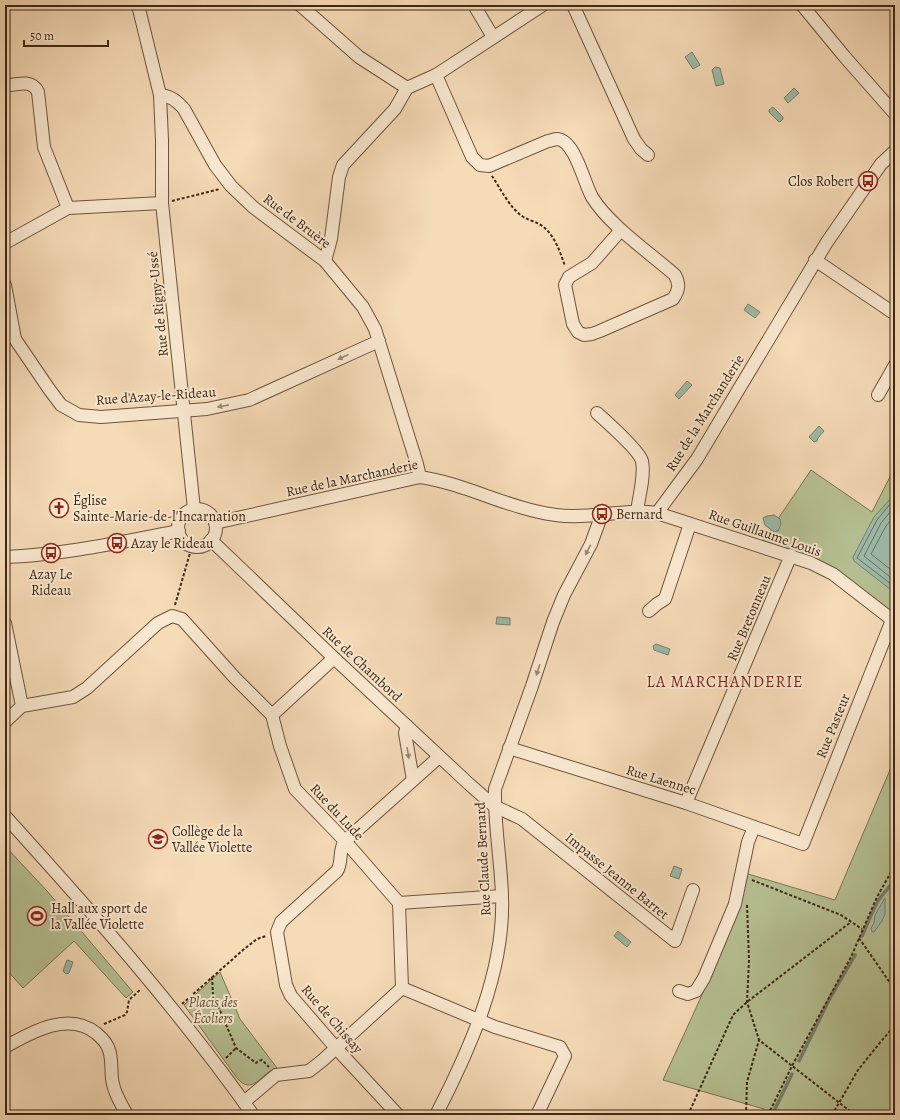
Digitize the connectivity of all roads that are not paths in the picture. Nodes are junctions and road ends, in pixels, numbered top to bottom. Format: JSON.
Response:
{"nodes":[{"id":1,"x":138,"y":5,"type":"edge"},
{"id":2,"x":300,"y":5,"type":"edge"},
{"id":3,"x":474,"y":5,"type":"edge"},
{"id":4,"x":543,"y":5,"type":"edge"},
{"id":5,"x":573,"y":5,"type":"edge"},
{"id":6,"x":802,"y":5,"type":"edge"},
{"id":7,"x":493,"y":36,"type":"junction"},
{"id":8,"x":436,"y":75,"type":"junction"},
{"id":9,"x":5,"y":86,"type":"edge"},
{"id":10,"x":407,"y":88,"type":"junction"},
{"id":11,"x":160,"y":95,"type":"junction"},
{"id":12,"x":895,"y":114,"type":"edge"},
{"id":13,"x":895,"y":151,"type":"edge"},
{"id":14,"x":648,"y":155,"type":"dead end"},
{"id":15,"x":162,"y":203,"type":"junction"},
{"id":16,"x":68,"y":208,"type":"junction"},
{"id":17,"x":621,"y":230,"type":"junction"},
{"id":18,"x":5,"y":243,"type":"edge"},
{"id":19,"x":815,"y":260,"type":"junction"},
{"id":20,"x":325,"y":261,"type":"junction"},
{"id":21,"x":5,"y":285,"type":"edge"},
{"id":22,"x":895,"y":314,"type":"edge"},
{"id":23,"x":10,"y":341,"type":"edge"},
{"id":24,"x":379,"y":341,"type":"junction"},
{"id":25,"x":895,"y":365,"type":"edge"},
{"id":26,"x":878,"y":395,"type":"dead end"},
{"id":27,"x":185,"y":411,"type":"junction"},
{"id":28,"x":597,"y":413,"type":"dead end"},
{"id":29,"x":420,"y":477,"type":"junction"},
{"id":30,"x":194,"y":509,"type":"junction"},
{"id":31,"x":637,"y":511,"type":"junction"},
{"id":32,"x":657,"y":513,"type":"junction"},
{"id":33,"x":602,"y":514,"type":"junction"},
{"id":34,"x":215,"y":524,"type":"junction"},
{"id":35,"x":690,"y":524,"type":"junction"},
{"id":36,"x":178,"y":531,"type":"junction"},
{"id":37,"x":211,"y":540,"type":"junction"},
{"id":38,"x":791,"y":556,"type":"junction"},
{"id":39,"x":5,"y":557,"type":"edge"},
{"id":40,"x":649,"y":611,"type":"dead end"},
{"id":41,"x":893,"y":621,"type":"edge"},
{"id":42,"x":5,"y":623,"type":"edge"},
{"id":43,"x":334,"y":658,"type":"junction"},
{"id":44,"x":22,"y":706,"type":"junction"},
{"id":45,"x":272,"y":715,"type":"junction"},
{"id":46,"x":5,"y":722,"type":"edge"},
{"id":47,"x":407,"y":726,"type":"junction"},
{"id":48,"x":509,"y":748,"type":"junction"},
{"id":49,"x":439,"y":757,"type":"junction"},
{"id":50,"x":413,"y":780,"type":"junction"},
{"id":51,"x":686,"y":803,"type":"junction"},
{"id":52,"x":494,"y":806,"type":"junction"},
{"id":53,"x":5,"y":816,"type":"edge"},
{"id":54,"x":754,"y":827,"type":"junction"},
{"id":55,"x":344,"y":841,"type":"junction"},
{"id":56,"x":803,"y":844,"type":"joint"},
{"id":57,"x":693,"y":890,"type":"dead end"},
{"id":58,"x":502,"y":896,"type":"junction"},
{"id":59,"x":399,"y":903,"type":"junction"},
{"id":60,"x":402,"y":988,"type":"junction"},
{"id":61,"x":679,"y":991,"type":"dead end"},
{"id":62,"x":478,"y":1020,"type":"junction"},
{"id":63,"x":5,"y":1047,"type":"edge"},
{"id":64,"x":336,"y":1048,"type":"junction"},
{"id":65,"x":244,"y":1102,"type":"junction"},
{"id":66,"x":127,"y":1115,"type":"edge"},
{"id":67,"x":253,"y":1115,"type":"edge"},
{"id":68,"x":398,"y":1115,"type":"edge"},
{"id":69,"x":436,"y":1115,"type":"edge"},
{"id":70,"x":537,"y":1115,"type":"edge"}],
"edges":[{"from":1,"to":11,"type":"street"},
{"from":2,"to":10,"type":"street"},
{"from":3,"to":7,"type":"street"},
{"from":4,"to":7,"type":"street"},
{"from":5,"to":14,"type":"street"},
{"from":6,"to":12,"type":"street"},
{"from":7,"to":8,"type":"street"},
{"from":8,"to":10,"type":"street"},
{"from":8,"to":17,"type":"street"},
{"from":9,"to":16,"type":"street"},
{"from":10,"to":20,"type":"street"},
{"from":11,"to":15,"type":"street","name":"Rue de Rigny-Ussé"},
{"from":11,"to":20,"type":"street","name":"Rue de Bruère"},
{"from":13,"to":19,"type":"street","name":"Rue de la Marchanderie"},
{"from":15,"to":16,"type":"street"},
{"from":15,"to":27,"type":"street","name":"Rue de Rigny-Ussé"},
{"from":16,"to":18,"type":"street"},
{"from":17,"to":17,"type":"street"},
{"from":19,"to":22,"type":"street"},
{"from":19,"to":32,"type":"street","name":"Rue de la Marchanderie"},
{"from":20,"to":24,"type":"street","name":"Rue de Bruère"},
{"from":21,"to":23,"type":"street","name":"Rue d'Azay-le-Rideau"},
{"from":23,"to":27,"type":"street","name":"Rue d'Azay-le-Rideau"},
{"from":24,"to":27,"type":"street","name":"Rue d'Azay-le-Rideau","one_way":true},
{"from":24,"to":29,"type":"street","name":"Rue de Bruère"},
{"from":25,"to":26,"type":"street"},
{"from":27,"to":30,"type":"street","name":"Rue de Rigny-Ussé"},
{"from":28,"to":31,"type":"street"},
{"from":29,"to":33,"type":"street","name":"Rue de la Marchanderie"},
{"from":29,"to":34,"type":"street","name":"Rue de la Marchanderie"},
{"from":30,"to":34,"type":"street"},
{"from":30,"to":36,"type":"street"},
{"from":31,"to":32,"type":"street","name":"Rue de la Marchanderie"},
{"from":31,"to":33,"type":"street","name":"Rue de la Marchanderie"},
{"from":32,"to":35,"type":"street","name":"Rue Guillaume Louis"},
{"from":33,"to":48,"type":"street","name":"Rue Claude Bernard","one_way":true},
{"from":34,"to":37,"type":"street"},
{"from":35,"to":38,"type":"street","name":"Rue Guillaume Louis"},
{"from":35,"to":40,"type":"street"},
{"from":36,"to":37,"type":"street"},
{"from":36,"to":39,"type":"street"},
{"from":37,"to":43,"type":"street","name":"Rue de Chambord"},
{"from":38,"to":41,"type":"street","name":"Rue Guillaume Louis"},
{"from":38,"to":51,"type":"street","name":"Rue Bretonneau"},
{"from":41,"to":56,"type":"street","name":"Rue Pasteur"},
{"from":42,"to":44,"type":"street"},
{"from":43,"to":45,"type":"street"},
{"from":43,"to":47,"type":"street","name":"Rue de Chambord"},
{"from":44,"to":45,"type":"street"},
{"from":44,"to":46,"type":"street"},
{"from":45,"to":55,"type":"street","name":"Rue du Lude"},
{"from":47,"to":49,"type":"street","name":"Rue de Chambord"},
{"from":47,"to":50,"type":"street","one_way":true},
{"from":48,"to":51,"type":"street","name":"Rue Laennec"},
{"from":48,"to":52,"type":"street","name":"Rue Claude Bernard"},
{"from":49,"to":50,"type":"street"},
{"from":49,"to":52,"type":"street","name":"Rue de Chambord"},
{"from":50,"to":55,"type":"street"},
{"from":51,"to":54,"type":"street","name":"Rue Laennec"},
{"from":52,"to":57,"type":"street","name":"Impasse Jeanne Barret"},
{"from":52,"to":58,"type":"street","name":"Rue Claude Bernard"},
{"from":53,"to":65,"type":"street"},
{"from":54,"to":56,"type":"street","name":"Rue Laennec"},
{"from":54,"to":61,"type":"street"},
{"from":55,"to":59,"type":"street","name":"Rue du Lude"},
{"from":55,"to":64,"type":"street","name":"Rue de Chissay"},
{"from":58,"to":59,"type":"street"},
{"from":58,"to":62,"type":"street","name":"Rue Claude Bernard"},
{"from":59,"to":60,"type":"street"},
{"from":60,"to":62,"type":"street"},
{"from":60,"to":64,"type":"street"},
{"from":62,"to":69,"type":"street","name":"Rue Claude Bernard"},
{"from":62,"to":70,"type":"street"},
{"from":63,"to":66,"type":"street"},
{"from":64,"to":65,"type":"street"},
{"from":64,"to":68,"type":"street","name":"Rue de Chissay"},
{"from":65,"to":67,"type":"street"}]}
